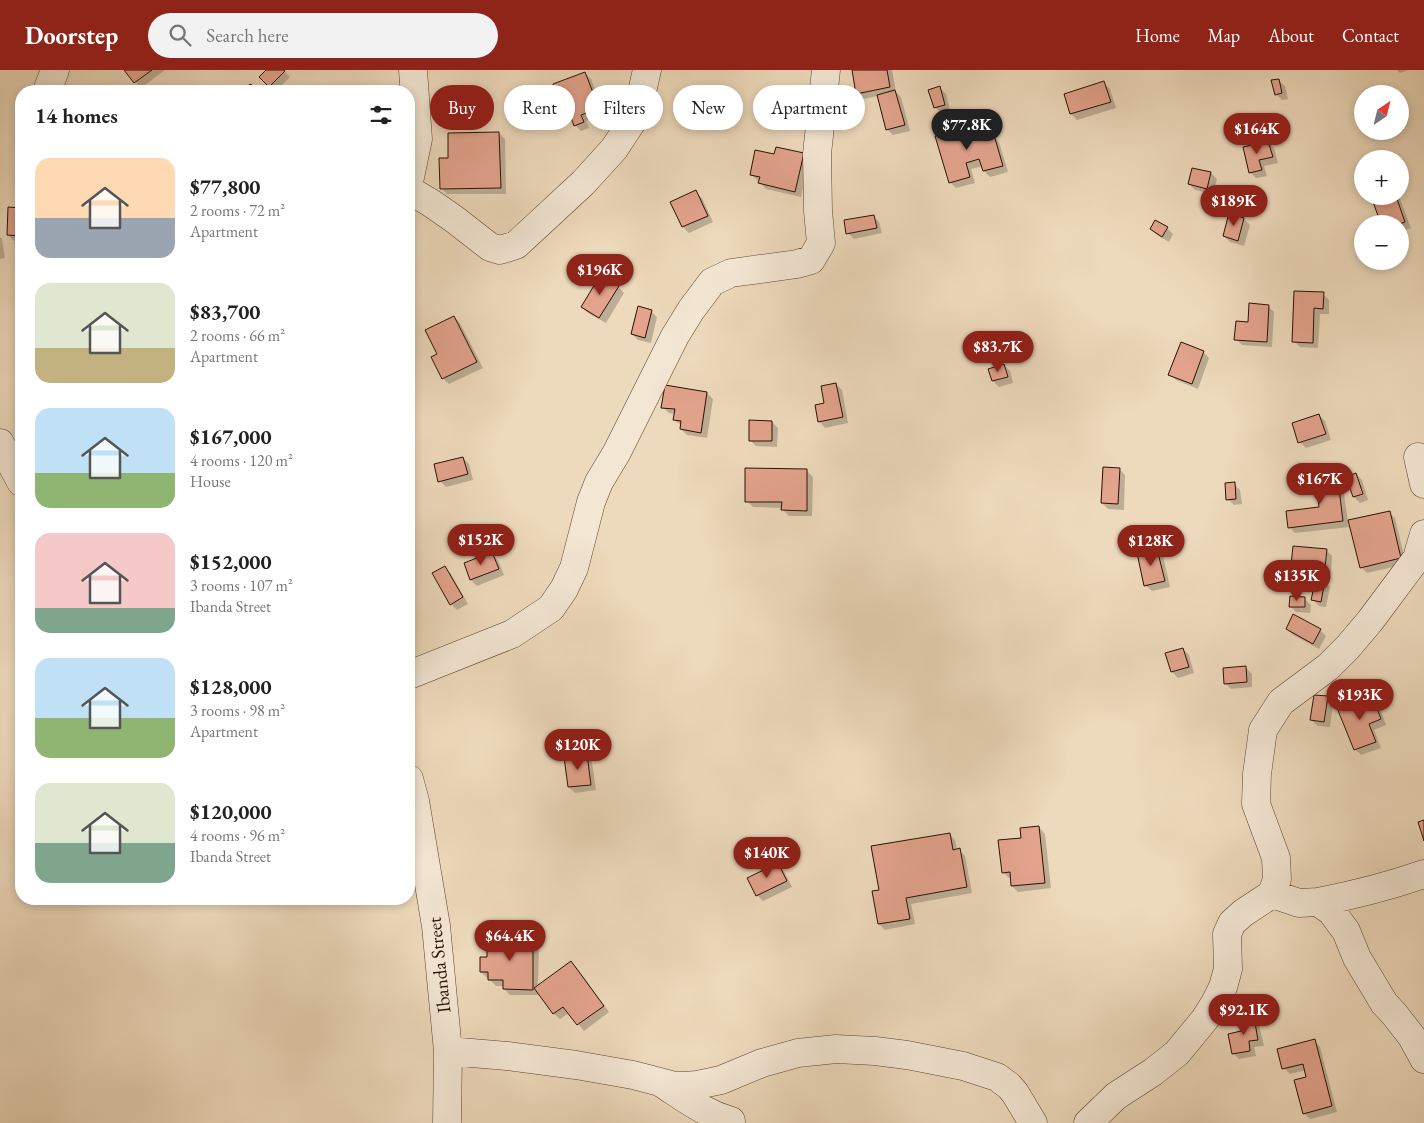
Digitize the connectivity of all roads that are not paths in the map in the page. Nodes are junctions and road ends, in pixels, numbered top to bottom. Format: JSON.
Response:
{"nodes":[{"id":1,"x":55,"y":70,"type":"edge"},
{"id":2,"x":413,"y":70,"type":"edge"},
{"id":3,"x":647,"y":70,"type":"edge"},
{"id":4,"x":826,"y":70,"type":"edge"},
{"id":5,"x":49,"y":85,"type":"edge"},
{"id":6,"x":414,"y":85,"type":"edge"},
{"id":7,"x":415,"y":98,"type":"edge"},
{"id":8,"x":415,"y":153,"type":"edge"},
{"id":9,"x":415,"y":194,"type":"edge"},
{"id":10,"x":0,"y":443,"type":"edge"},
{"id":11,"x":1418,"y":457,"type":"dead end"},
{"id":12,"x":15,"y":471,"type":"edge"},
{"id":13,"x":1424,"y":484,"type":"edge"},
{"id":14,"x":1424,"y":534,"type":"edge"},
{"id":15,"x":415,"y":673,"type":"edge"},
{"id":16,"x":415,"y":801,"type":"edge"},
{"id":17,"x":1424,"y":874,"type":"edge"},
{"id":18,"x":1272,"y":894,"type":"junction"},
{"id":19,"x":1318,"y":902,"type":"junction"},
{"id":20,"x":448,"y":1051,"type":"junction"},
{"id":21,"x":1424,"y":1059,"type":"edge"},
{"id":22,"x":728,"y":1077,"type":"junction"},
{"id":23,"x":660,"y":1082,"type":"junction"},
{"id":24,"x":731,"y":1122,"type":"edge"},
{"id":25,"x":447,"y":1123,"type":"edge"},
{"id":26,"x":1033,"y":1123,"type":"edge"},
{"id":27,"x":1088,"y":1123,"type":"edge"}],
"edges":[{"from":1,"to":5,"type":"street"},
{"from":2,"to":6,"type":"street"},
{"from":3,"to":9,"type":"street"},
{"from":4,"to":15,"type":"street"},
{"from":7,"to":8,"type":"street"},
{"from":10,"to":12,"type":"street"},
{"from":11,"to":13,"type":"street"},
{"from":14,"to":18,"type":"street"},
{"from":16,"to":20,"type":"street","name":"Ibanda Street"},
{"from":17,"to":19,"type":"street"},
{"from":18,"to":19,"type":"street"},
{"from":18,"to":27,"type":"street"},
{"from":19,"to":21,"type":"street"},
{"from":20,"to":23,"type":"street"},
{"from":20,"to":25,"type":"street","name":"Ibanda Street"},
{"from":22,"to":23,"type":"street"},
{"from":22,"to":24,"type":"street"},
{"from":22,"to":26,"type":"street"},
{"from":23,"to":24,"type":"street"}]}
